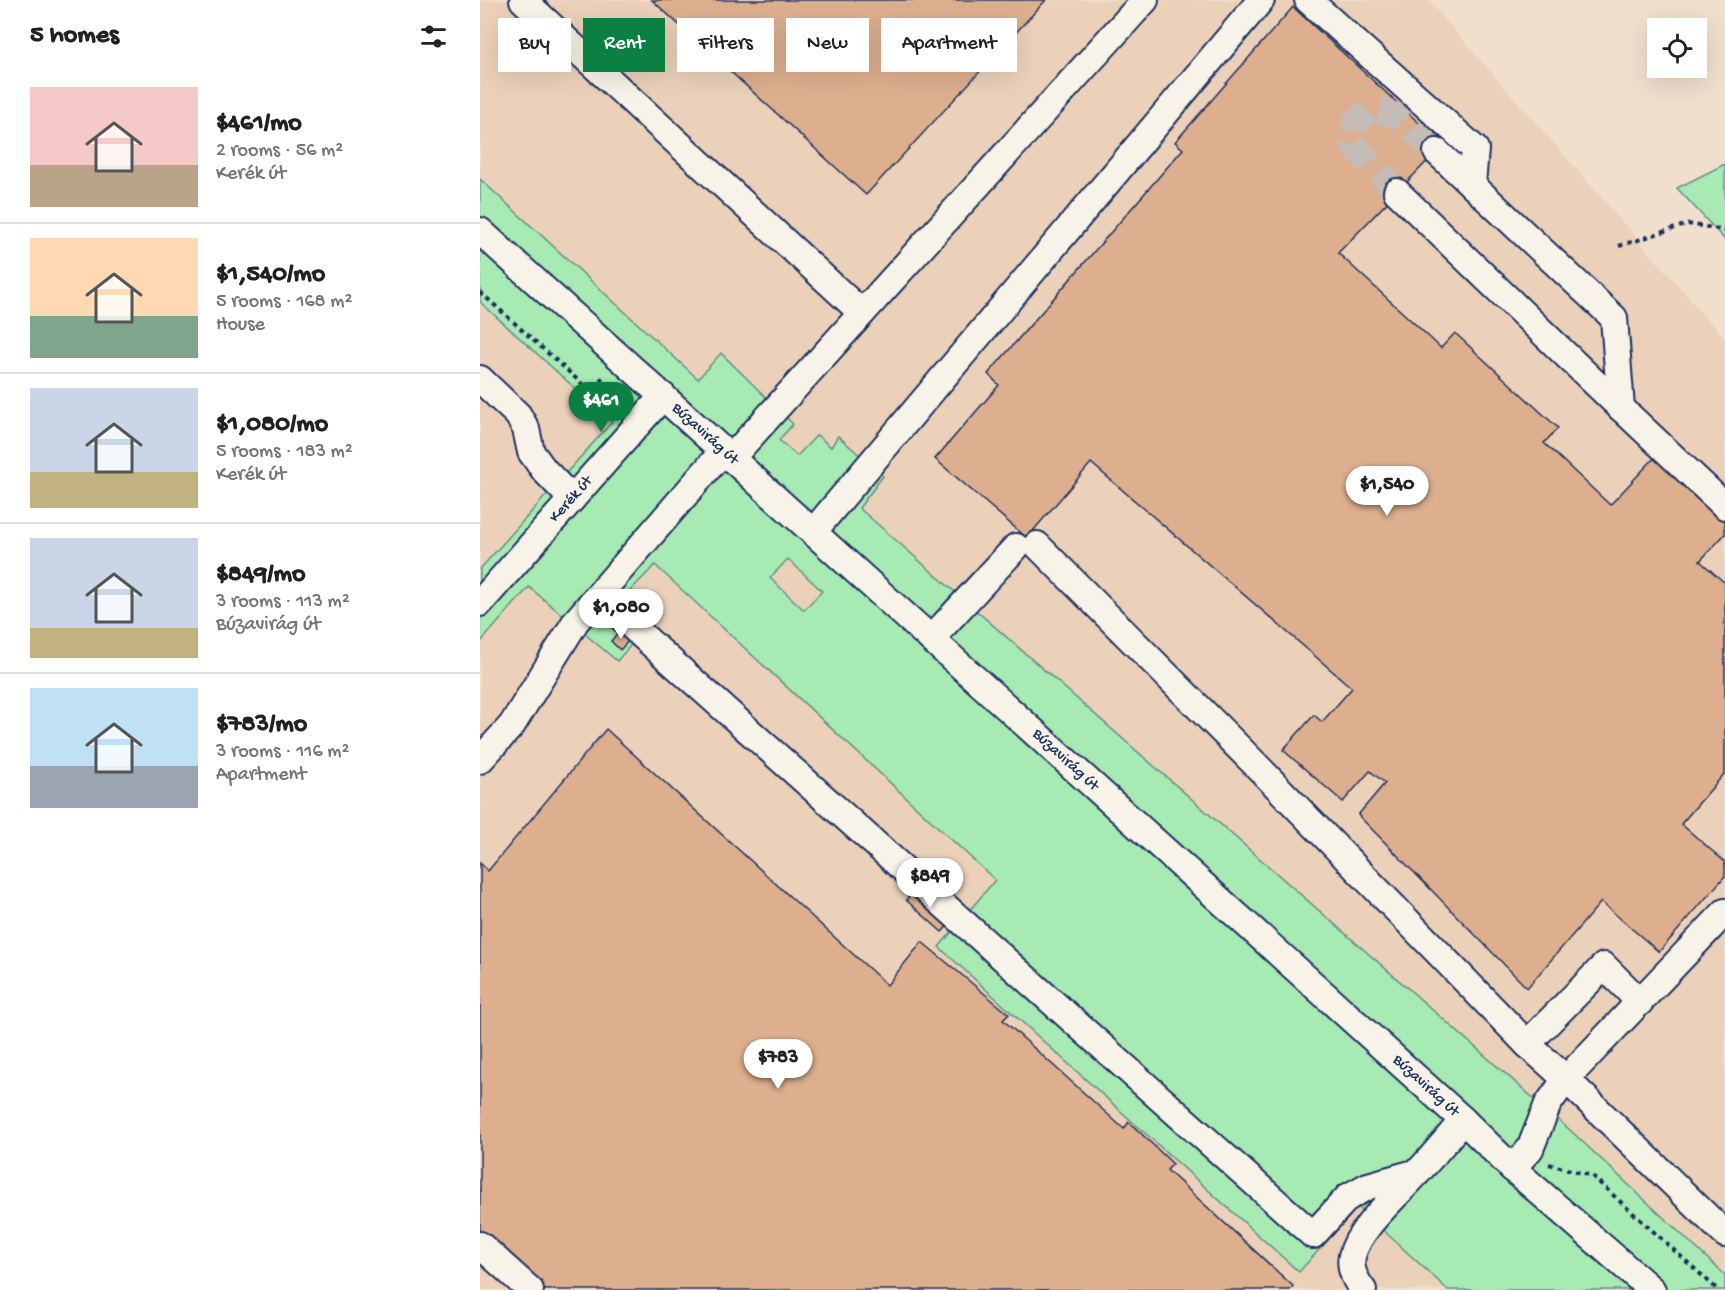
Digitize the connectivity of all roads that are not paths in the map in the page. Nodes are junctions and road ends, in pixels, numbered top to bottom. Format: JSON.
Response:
{"nodes":[{"id":1,"x":523,"y":0,"type":"edge"},
{"id":2,"x":1145,"y":0,"type":"edge"},
{"id":3,"x":1261,"y":0,"type":"edge"},
{"id":4,"x":1308,"y":0,"type":"edge"},
{"id":5,"x":1437,"y":152,"type":"tunnel mouth"},
{"id":6,"x":1472,"y":185,"type":"junction"},
{"id":7,"x":1397,"y":192,"type":"tunnel mouth"},
{"id":8,"x":480,"y":231,"type":"edge"},
{"id":9,"x":862,"y":313,"type":"junction"},
{"id":10,"x":480,"y":379,"type":"edge"},
{"id":11,"x":663,"y":396,"type":"junction"},
{"id":12,"x":1621,"y":408,"type":"junction"},
{"id":13,"x":728,"y":454,"type":"junction"},
{"id":14,"x":572,"y":499,"type":"junction"},
{"id":15,"x":1725,"y":506,"type":"edge"},
{"id":16,"x":813,"y":532,"type":"junction"},
{"id":17,"x":598,"y":596,"type":"junction"},
{"id":18,"x":480,"y":603,"type":"edge"},
{"id":19,"x":931,"y":639,"type":"junction"},
{"id":20,"x":480,"y":760,"type":"edge"},
{"id":21,"x":1725,"y":912,"type":"edge"},
{"id":22,"x":1640,"y":1002,"type":"junction"},
{"id":23,"x":1527,"y":1044,"type":"junction"},
{"id":24,"x":1566,"y":1079,"type":"junction"},
{"id":25,"x":1463,"y":1120,"type":"junction"},
{"id":26,"x":1512,"y":1168,"type":"junction"},
{"id":27,"x":1418,"y":1172,"type":"junction"},
{"id":28,"x":1725,"y":1234,"type":"edge"},
{"id":29,"x":480,"y":1245,"type":"edge"},
{"id":30,"x":530,"y":1290,"type":"edge"},
{"id":31,"x":1363,"y":1290,"type":"edge"},
{"id":32,"x":1652,"y":1290,"type":"edge"}],
"edges":[{"from":1,"to":9,"type":"street"},
{"from":2,"to":9,"type":"street"},
{"from":3,"to":16,"type":"street"},
{"from":4,"to":6,"type":"street"},
{"from":5,"to":6,"type":"street"},
{"from":6,"to":12,"type":"street"},
{"from":7,"to":12,"type":"street"},
{"from":8,"to":11,"type":"street","name":"Búzavirág út"},
{"from":9,"to":13,"type":"street"},
{"from":10,"to":14,"type":"street"},
{"from":11,"to":13,"type":"street","name":"Búzavirág út"},
{"from":11,"to":14,"type":"street","name":"Kerék út"},
{"from":12,"to":15,"type":"street"},
{"from":13,"to":16,"type":"street","name":"Búzavirág út"},
{"from":13,"to":17,"type":"street"},
{"from":14,"to":18,"type":"street","name":"Kerék út"},
{"from":16,"to":19,"type":"street","name":"Búzavirág út"},
{"from":17,"to":20,"type":"street"},
{"from":17,"to":27,"type":"street"},
{"from":19,"to":23,"type":"street"},
{"from":19,"to":25,"type":"street","name":"Búzavirág út"},
{"from":21,"to":22,"type":"street"},
{"from":22,"to":23,"type":"street"},
{"from":22,"to":24,"type":"street"},
{"from":23,"to":24,"type":"street"},
{"from":24,"to":26,"type":"street"},
{"from":24,"to":28,"type":"street"},
{"from":25,"to":26,"type":"street","name":"Búzavirág út"},
{"from":25,"to":27,"type":"street"},
{"from":26,"to":32,"type":"street","name":"Búzavirág út"},
{"from":27,"to":31,"type":"street"},
{"from":29,"to":30,"type":"street"}]}
